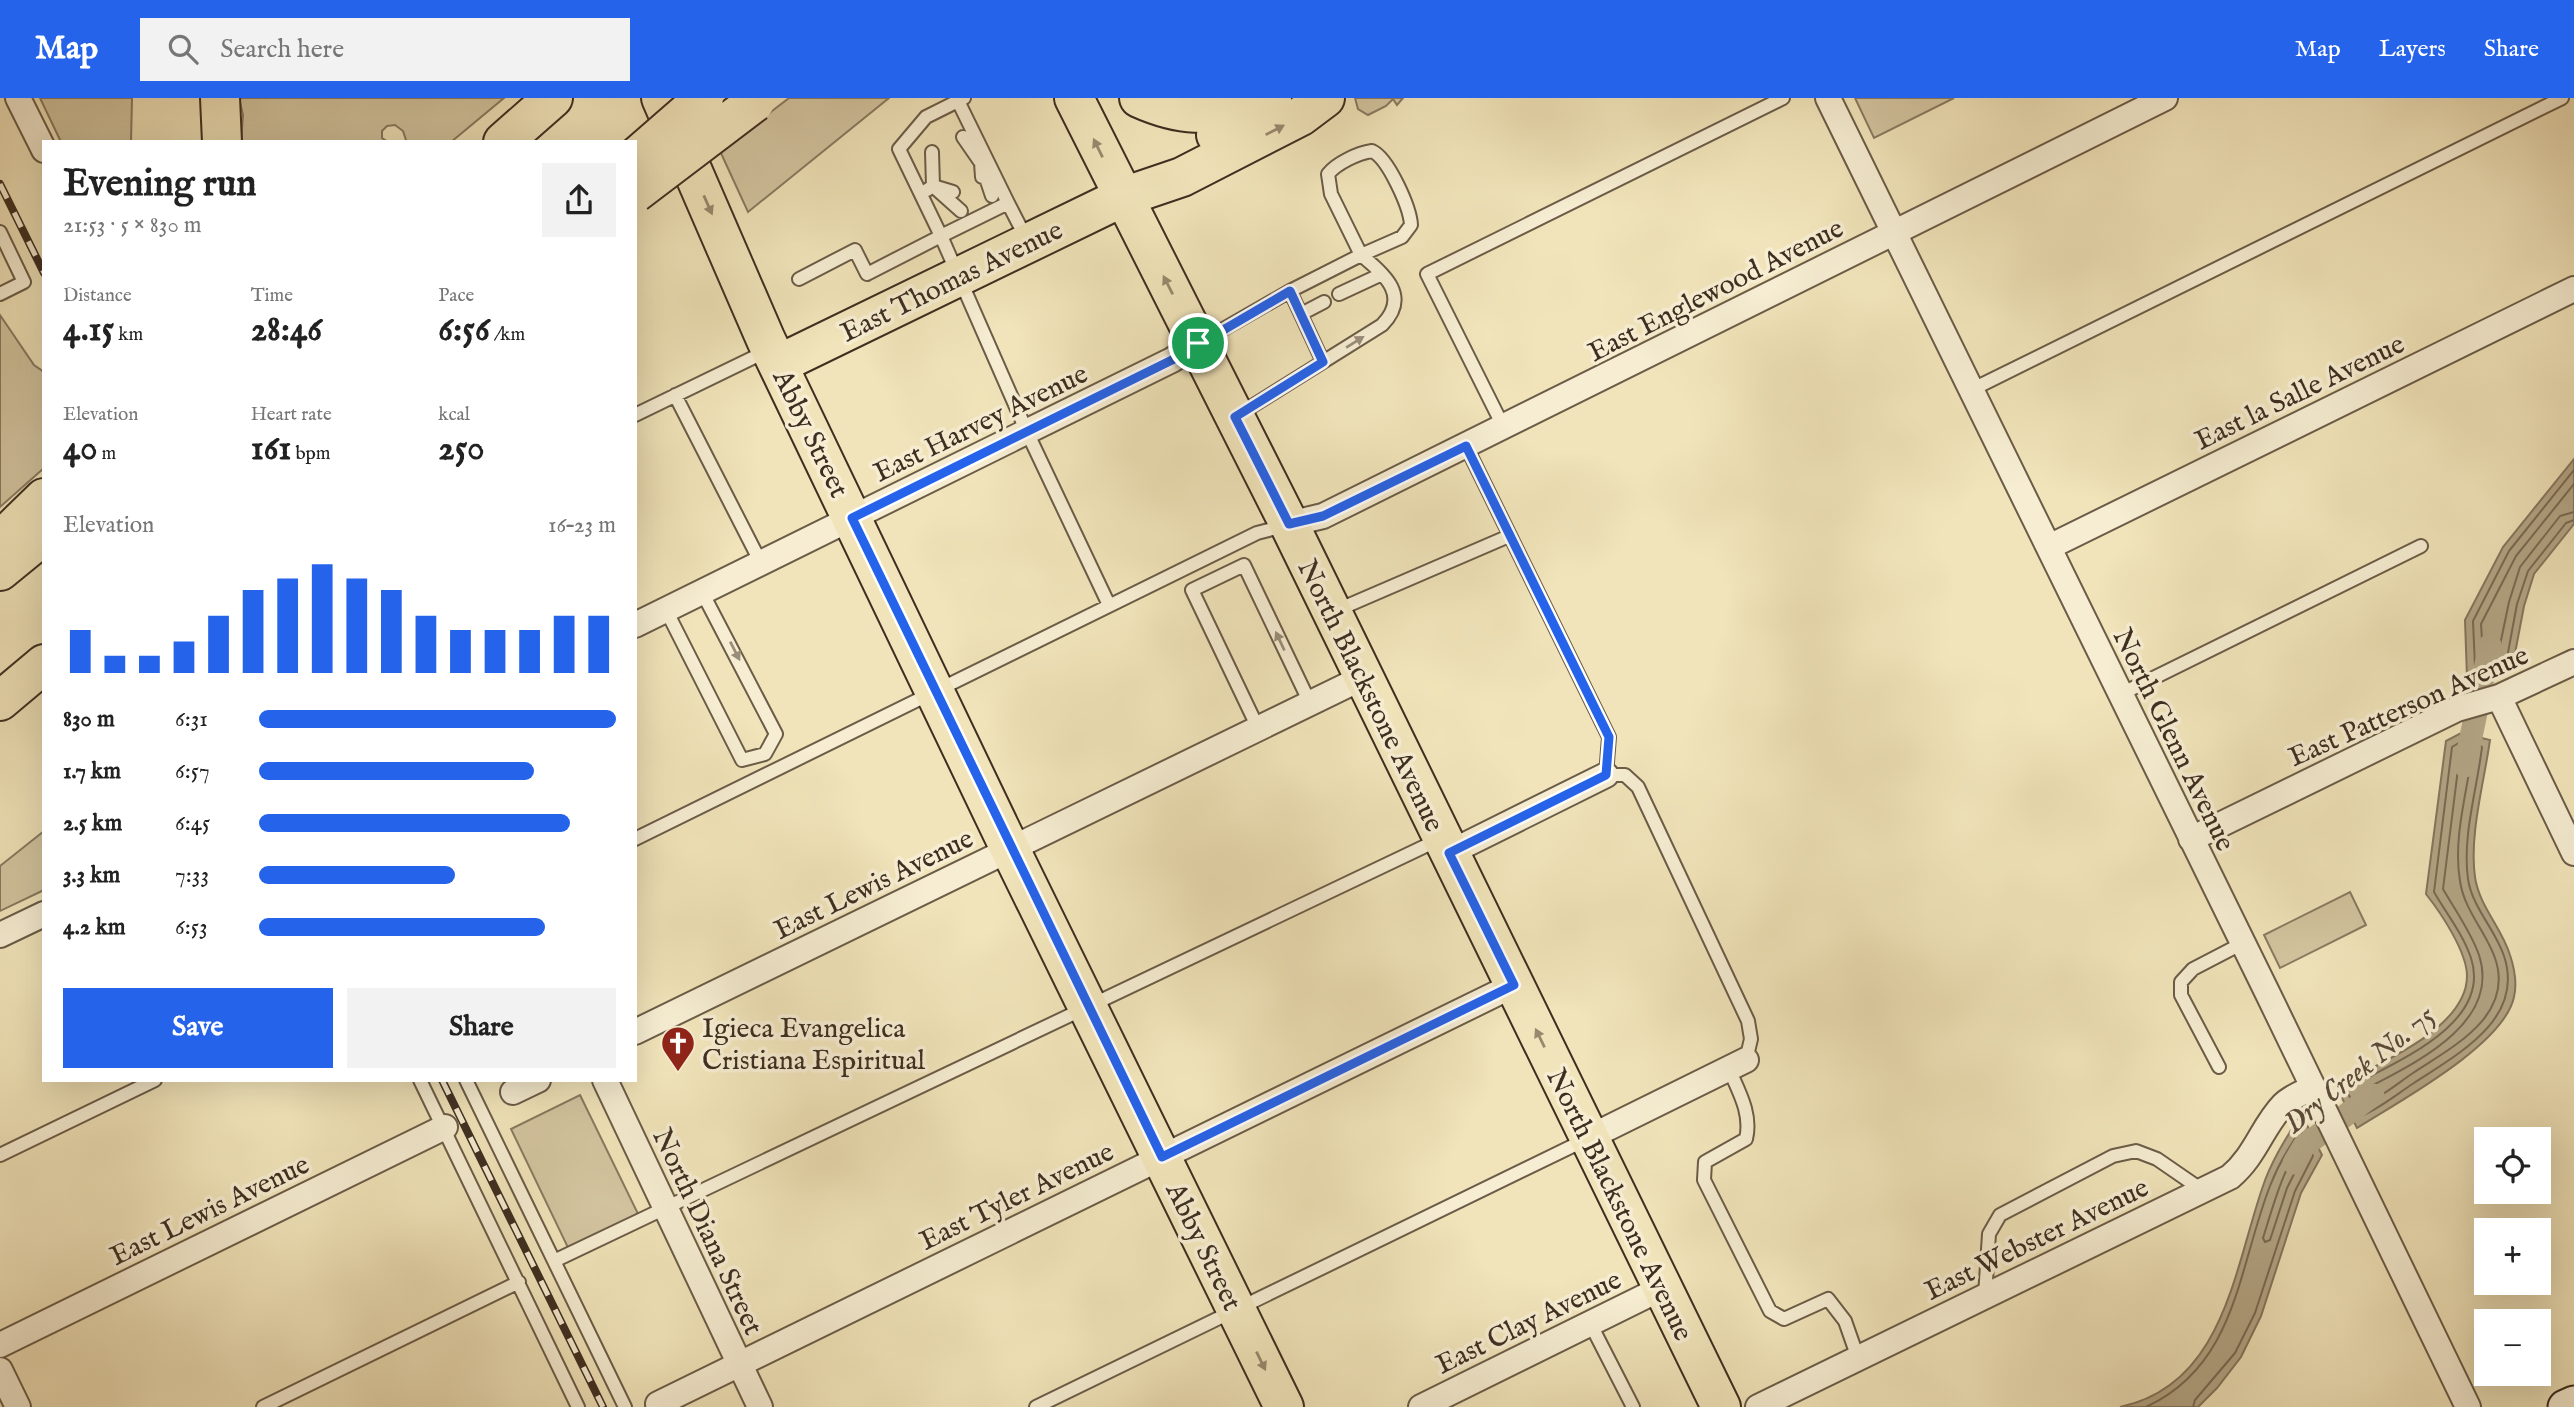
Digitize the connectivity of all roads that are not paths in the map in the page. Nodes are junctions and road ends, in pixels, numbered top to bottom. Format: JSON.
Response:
{"nodes":[{"id":1,"x":18,"y":98,"type":"edge"},
{"id":2,"x":220,"y":98,"type":"edge"},
{"id":3,"x":553,"y":98,"type":"edge"},
{"id":4,"x":661,"y":98,"type":"edge"},
{"id":5,"x":704,"y":98,"type":"edge"},
{"id":6,"x":1074,"y":98,"type":"edge"},
{"id":7,"x":1139,"y":98,"type":"edge"},
{"id":8,"x":1259,"y":98,"type":"edge"},
{"id":9,"x":1272,"y":98,"type":"edge"},
{"id":10,"x":1325,"y":98,"type":"edge"},
{"id":11,"x":1783,"y":98,"type":"edge"},
{"id":12,"x":1828,"y":98,"type":"edge"},
{"id":13,"x":2165,"y":98,"type":"edge"},
{"id":14,"x":2562,"y":98,"type":"edge"},
{"id":15,"x":961,"y":99,"type":"edge"},
{"id":16,"x":758,"y":100,"type":"edge"},
{"id":17,"x":963,"y":137,"type":"dead end"},
{"id":18,"x":222,"y":140,"type":"edge"},
{"id":19,"x":505,"y":140,"type":"edge"},
{"id":20,"x":42,"y":146,"type":"edge"},
{"id":21,"x":932,"y":152,"type":"dead end"},
{"id":22,"x":971,"y":153,"type":"dead end"},
{"id":23,"x":637,"y":156,"type":"edge"},
{"id":24,"x":984,"y":161,"type":"junction"},
{"id":25,"x":939,"y":168,"type":"dead end"},
{"id":26,"x":982,"y":177,"type":"dead end"},
{"id":27,"x":933,"y":186,"type":"junction"},
{"id":28,"x":637,"y":191,"type":"edge"},
{"id":29,"x":953,"y":192,"type":"dead end"},
{"id":30,"x":920,"y":193,"type":"junction"},
{"id":31,"x":992,"y":196,"type":"dead end"},
{"id":32,"x":1123,"y":197,"type":"junction"},
{"id":33,"x":1008,"y":203,"type":"junction"},
{"id":34,"x":961,"y":211,"type":"dead end"},
{"id":35,"x":0,"y":232,"type":"edge"},
{"id":36,"x":1894,"y":232,"type":"junction"},
{"id":37,"x":941,"y":236,"type":"junction"},
{"id":38,"x":1029,"y":243,"type":"junction"},
{"id":39,"x":1361,"y":255,"type":"junction"},
{"id":40,"x":1382,"y":274,"type":"junction"},
{"id":41,"x":959,"y":277,"type":"junction"},
{"id":42,"x":799,"y":279,"type":"dead end"},
{"id":43,"x":2574,"y":289,"type":"edge"},
{"id":44,"x":1290,"y":291,"type":"junction"},
{"id":45,"x":0,"y":293,"type":"edge"},
{"id":46,"x":1339,"y":294,"type":"dead end"},
{"id":47,"x":1324,"y":302,"type":"dead end"},
{"id":48,"x":1300,"y":314,"type":"junction"},
{"id":49,"x":1198,"y":343,"type":"junction"},
{"id":50,"x":775,"y":356,"type":"junction"},
{"id":51,"x":1323,"y":362,"type":"junction"},
{"id":52,"x":1971,"y":390,"type":"junction"},
{"id":53,"x":675,"y":395,"type":"junction"},
{"id":54,"x":637,"y":414,"type":"edge"},
{"id":55,"x":1235,"y":417,"type":"junction"},
{"id":56,"x":1504,"y":428,"type":"junction"},
{"id":57,"x":1027,"y":432,"type":"junction"},
{"id":58,"x":1466,"y":446,"type":"junction"},
{"id":59,"x":42,"y":500,"type":"edge"},
{"id":60,"x":852,"y":518,"type":"junction"},
{"id":61,"x":1289,"y":524,"type":"junction"},
{"id":62,"x":1509,"y":536,"type":"junction"},
{"id":63,"x":42,"y":537,"type":"edge"},
{"id":64,"x":0,"y":541,"type":"edge"},
{"id":65,"x":2421,"y":546,"type":"dead end"},
{"id":66,"x":2049,"y":547,"type":"junction"},
{"id":67,"x":761,"y":563,"type":"junction"},
{"id":68,"x":1182,"y":570,"type":"junction"},
{"id":69,"x":0,"y":571,"type":"edge"},
{"id":70,"x":1192,"y":590,"type":"junction"},
{"id":71,"x":702,"y":592,"type":"junction"},
{"id":72,"x":1108,"y":605,"type":"junction"},
{"id":73,"x":666,"y":610,"type":"junction"},
{"id":74,"x":1332,"y":612,"type":"junction"},
{"id":75,"x":637,"y":624,"type":"edge"},
{"id":76,"x":2574,"y":662,"type":"edge"},
{"id":77,"x":42,"y":666,"type":"edge"},
{"id":78,"x":1364,"y":677,"type":"junction"},
{"id":79,"x":935,"y":691,"type":"junction"},
{"id":80,"x":2119,"y":695,"type":"junction"},
{"id":81,"x":2497,"y":698,"type":"junction"},
{"id":82,"x":0,"y":701,"type":"edge"},
{"id":83,"x":1310,"y":703,"type":"junction"},
{"id":84,"x":1258,"y":728,"type":"junction"},
{"id":85,"x":1606,"y":775,"type":"junction"},
{"id":86,"x":637,"y":838,"type":"edge"},
{"id":87,"x":2191,"y":839,"type":"junction"},
{"id":88,"x":1446,"y":846,"type":"junction"},
{"id":89,"x":1010,"y":849,"type":"junction"},
{"id":90,"x":2574,"y":853,"type":"edge"},
{"id":91,"x":42,"y":915,"type":"edge"},
{"id":92,"x":0,"y":935,"type":"edge"},
{"id":93,"x":2243,"y":943,"type":"junction"},
{"id":94,"x":1514,"y":985,"type":"junction"},
{"id":95,"x":1087,"y":1005,"type":"junction"},
{"id":96,"x":637,"y":1031,"type":"edge"},
{"id":97,"x":1738,"y":1064,"type":"junction"},
{"id":98,"x":2220,"y":1067,"type":"dead end"},
{"id":99,"x":151,"y":1082,"type":"edge"},
{"id":100,"x":421,"y":1082,"type":"edge"},
{"id":101,"x":467,"y":1082,"type":"edge"},
{"id":102,"x":534,"y":1082,"type":"edge"},
{"id":103,"x":606,"y":1082,"type":"edge"},
{"id":104,"x":2312,"y":1088,"type":"junction"},
{"id":105,"x":513,"y":1092,"type":"dead end"},
{"id":106,"x":444,"y":1127,"type":"junction"},
{"id":107,"x":1588,"y":1139,"type":"junction"},
{"id":108,"x":0,"y":1155,"type":"edge"},
{"id":109,"x":1162,"y":1157,"type":"junction"},
{"id":110,"x":2202,"y":1190,"type":"junction"},
{"id":111,"x":664,"y":1209,"type":"junction"},
{"id":112,"x":554,"y":1261,"type":"junction"},
{"id":113,"x":519,"y":1282,"type":"junction"},
{"id":114,"x":1662,"y":1287,"type":"junction"},
{"id":115,"x":1984,"y":1296,"type":"junction"},
{"id":116,"x":1236,"y":1309,"type":"junction"},
{"id":117,"x":1590,"y":1323,"type":"junction"},
{"id":118,"x":0,"y":1345,"type":"edge"},
{"id":119,"x":1858,"y":1358,"type":"junction"},
{"id":120,"x":740,"y":1364,"type":"junction"},
{"id":121,"x":0,"y":1370,"type":"edge"},
{"id":122,"x":1455,"y":1399,"type":"edge"},
{"id":123,"x":2574,"y":1403,"type":"edge"},
{"id":124,"x":658,"y":1404,"type":"dead end"},
{"id":125,"x":18,"y":1407,"type":"edge"},
{"id":126,"x":262,"y":1407,"type":"edge"},
{"id":127,"x":578,"y":1407,"type":"edge"},
{"id":128,"x":625,"y":1407,"type":"edge"},
{"id":129,"x":760,"y":1407,"type":"edge"},
{"id":130,"x":1036,"y":1407,"type":"edge"},
{"id":131,"x":1284,"y":1407,"type":"edge"},
{"id":132,"x":1421,"y":1407,"type":"edge"},
{"id":133,"x":1633,"y":1407,"type":"edge"},
{"id":134,"x":1721,"y":1407,"type":"edge"},
{"id":135,"x":1758,"y":1407,"type":"edge"},
{"id":136,"x":2468,"y":1407,"type":"edge"},
{"id":137,"x":2565,"y":1407,"type":"edge"}],
"edges":[{"from":1,"to":20,"type":"street"},
{"from":2,"to":18,"type":"main road"},
{"from":3,"to":19,"type":"main road"},
{"from":4,"to":50,"type":"main road","name":"Abby Street","one_way":true},
{"from":5,"to":23,"type":"main road","bridge":true},
{"from":32,"to":6,"type":"main road","name":"North Blackstone Avenue","one_way":true},
{"from":7,"to":8,"type":"main road"},
{"from":9,"to":32,"type":"main road"},
{"from":32,"to":10,"type":"main road","one_way":true},
{"from":11,"to":56,"type":"lane"},
{"from":12,"to":36,"type":"street","name":"North Glenn Avenue"},
{"from":13,"to":36,"type":"street","name":"East Englewood Avenue"},
{"from":14,"to":52,"type":"lane"},
{"from":15,"to":24,"type":"lane"},
{"from":15,"to":30,"type":"lane"},
{"from":16,"to":28,"type":"main road","bridge":true},
{"from":17,"to":24,"type":"lane"},
{"from":21,"to":27,"type":"lane"},
{"from":22,"to":24,"type":"lane"},
{"from":24,"to":26,"type":"lane"},
{"from":24,"to":31,"type":"lane"},
{"from":24,"to":33,"type":"lane"},
{"from":25,"to":27,"type":"lane"},
{"from":27,"to":29,"type":"lane"},
{"from":27,"to":30,"type":"lane"},
{"from":27,"to":34,"type":"lane"},
{"from":30,"to":37,"type":"lane"},
{"from":32,"to":38,"type":"main road","name":"East Thomas Avenue"},
{"from":49,"to":32,"type":"main road","name":"North Blackstone Avenue","one_way":true},
{"from":33,"to":37,"type":"lane"},
{"from":33,"to":38,"type":"lane"},
{"from":35,"to":45,"type":"lane"},
{"from":36,"to":52,"type":"street","name":"North Glenn Avenue"},
{"from":36,"to":56,"type":"street","name":"East Englewood Avenue"},
{"from":37,"to":41,"type":"lane"},
{"from":37,"to":42,"type":"lane"},
{"from":38,"to":41,"type":"main road","name":"East Thomas Avenue"},
{"from":39,"to":39,"type":"lane"},
{"from":39,"to":40,"type":"lane"},
{"from":39,"to":44,"type":"lane"},
{"from":40,"to":46,"type":"lane"},
{"from":51,"to":40,"type":"lane","one_way":true},
{"from":41,"to":50,"type":"main road","name":"East Thomas Avenue"},
{"from":41,"to":57,"type":"lane"},
{"from":43,"to":66,"type":"street","name":"East la Salle Avenue"},
{"from":44,"to":48,"type":"lane"},
{"from":44,"to":49,"type":"lane"},
{"from":47,"to":48,"type":"lane"},
{"from":48,"to":51,"type":"lane"},
{"from":49,"to":55,"type":"main road","name":"North Blackstone Avenue"},
{"from":49,"to":57,"type":"street","name":"East Harvey Avenue"},
{"from":50,"to":53,"type":"lane"},
{"from":50,"to":60,"type":"main road","name":"Abby Street"},
{"from":51,"to":55,"type":"lane"},
{"from":52,"to":66,"type":"street","name":"North Glenn Avenue"},
{"from":53,"to":54,"type":"lane"},
{"from":53,"to":67,"type":"lane"},
{"from":55,"to":61,"type":"main road","name":"North Blackstone Avenue"},
{"from":56,"to":58,"type":"street","name":"East Englewood Avenue"},
{"from":57,"to":60,"type":"street","name":"East Harvey Avenue"},
{"from":57,"to":72,"type":"lane"},
{"from":58,"to":61,"type":"street","name":"East Englewood Avenue"},
{"from":58,"to":62,"type":"lane"},
{"from":59,"to":64,"type":"main road"},
{"from":60,"to":67,"type":"street","name":"East Harvey Avenue"},
{"from":60,"to":79,"type":"main road","name":"Abby Street"},
{"from":61,"to":68,"type":"lane"},
{"from":61,"to":74,"type":"main road","name":"North Blackstone Avenue"},
{"from":62,"to":74,"type":"lane"},
{"from":62,"to":85,"type":"lane"},
{"from":63,"to":69,"type":"main road"},
{"from":65,"to":80,"type":"lane"},
{"from":66,"to":80,"type":"street","name":"North Glenn Avenue"},
{"from":67,"to":71,"type":"street","name":"East Harvey Avenue"},
{"from":68,"to":70,"type":"lane"},
{"from":68,"to":72,"type":"lane"},
{"from":83,"to":70,"type":"lane","one_way":true},
{"from":70,"to":84,"type":"lane"},
{"from":71,"to":73,"type":"street","name":"East Harvey Avenue"},
{"from":71,"to":73,"type":"lane","one_way":true},
{"from":72,"to":79,"type":"lane"},
{"from":73,"to":75,"type":"street","name":"East Harvey Avenue"},
{"from":74,"to":78,"type":"main road","name":"North Blackstone Avenue"},
{"from":76,"to":81,"type":"street","name":"East Patterson Avenue"},
{"from":77,"to":82,"type":"main road"},
{"from":78,"to":83,"type":"street","name":"East Lewis Avenue"},
{"from":78,"to":88,"type":"main road","name":"North Blackstone Avenue"},
{"from":79,"to":86,"type":"lane"},
{"from":79,"to":89,"type":"main road","name":"Abby Street"},
{"from":80,"to":87,"type":"street","name":"North Glenn Avenue"},
{"from":81,"to":87,"type":"street","name":"East Patterson Avenue"},
{"from":81,"to":90,"type":"street"},
{"from":83,"to":84,"type":"street","name":"East Lewis Avenue"},
{"from":84,"to":89,"type":"street","name":"East Lewis Avenue"},
{"from":85,"to":88,"type":"street"},
{"from":85,"to":97,"type":"lane"},
{"from":87,"to":93,"type":"street","name":"North Glenn Avenue"},
{"from":88,"to":94,"type":"main road","name":"North Blackstone Avenue"},
{"from":88,"to":95,"type":"lane"},
{"from":89,"to":95,"type":"main road","name":"Abby Street"},
{"from":89,"to":96,"type":"street","name":"East Lewis Avenue"},
{"from":91,"to":92,"type":"street"},
{"from":93,"to":98,"type":"lane"},
{"from":93,"to":104,"type":"street","name":"North Glenn Avenue"},
{"from":107,"to":94,"type":"main road","name":"North Blackstone Avenue","one_way":true},
{"from":94,"to":109,"type":"street","name":"East Tyler Avenue"},
{"from":95,"to":109,"type":"main road","name":"Abby Street"},
{"from":95,"to":111,"type":"lane"},
{"from":97,"to":107,"type":"street"},
{"from":97,"to":119,"type":"lane"},
{"from":99,"to":108,"type":"lane"},
{"from":100,"to":106,"type":"lane"},
{"from":101,"to":112,"type":"lane"},
{"from":102,"to":105,"type":"street"},
{"from":103,"to":111,"type":"street","name":"North Diana Street"},
{"from":104,"to":110,"type":"street","name":"East Webster Avenue"},
{"from":104,"to":136,"type":"street","name":"North Glenn Avenue"},
{"from":106,"to":113,"type":"lane"},
{"from":106,"to":118,"type":"street","name":"East Lewis Avenue"},
{"from":107,"to":114,"type":"main road","name":"North Blackstone Avenue"},
{"from":107,"to":116,"type":"lane"},
{"from":109,"to":116,"type":"main road","name":"Abby Street"},
{"from":109,"to":120,"type":"street","name":"East Tyler Avenue"},
{"from":110,"to":115,"type":"street","name":"East Webster Avenue"},
{"from":110,"to":115,"type":"lane"},
{"from":111,"to":112,"type":"lane"},
{"from":111,"to":120,"type":"street","name":"North Diana Street"},
{"from":112,"to":128,"type":"lane"},
{"from":113,"to":126,"type":"lane"},
{"from":113,"to":127,"type":"lane"},
{"from":114,"to":117,"type":"street","name":"East Clay Avenue"},
{"from":114,"to":134,"type":"main road","name":"North Blackstone Avenue"},
{"from":115,"to":119,"type":"street","name":"East Webster Avenue"},
{"from":116,"to":130,"type":"lane"},
{"from":116,"to":131,"type":"main road","name":"Abby Street","one_way":true},
{"from":117,"to":122,"type":"street","name":"East Clay Avenue"},
{"from":117,"to":133,"type":"lane"},
{"from":119,"to":135,"type":"street","name":"East Webster Avenue"},
{"from":120,"to":124,"type":"street","name":"East Tyler Avenue"},
{"from":120,"to":129,"type":"street","name":"North Diana Street"},
{"from":121,"to":125,"type":"street"},
{"from":122,"to":132,"type":"street","name":"East Clay Avenue"},
{"from":123,"to":137,"type":"main road"}]}
